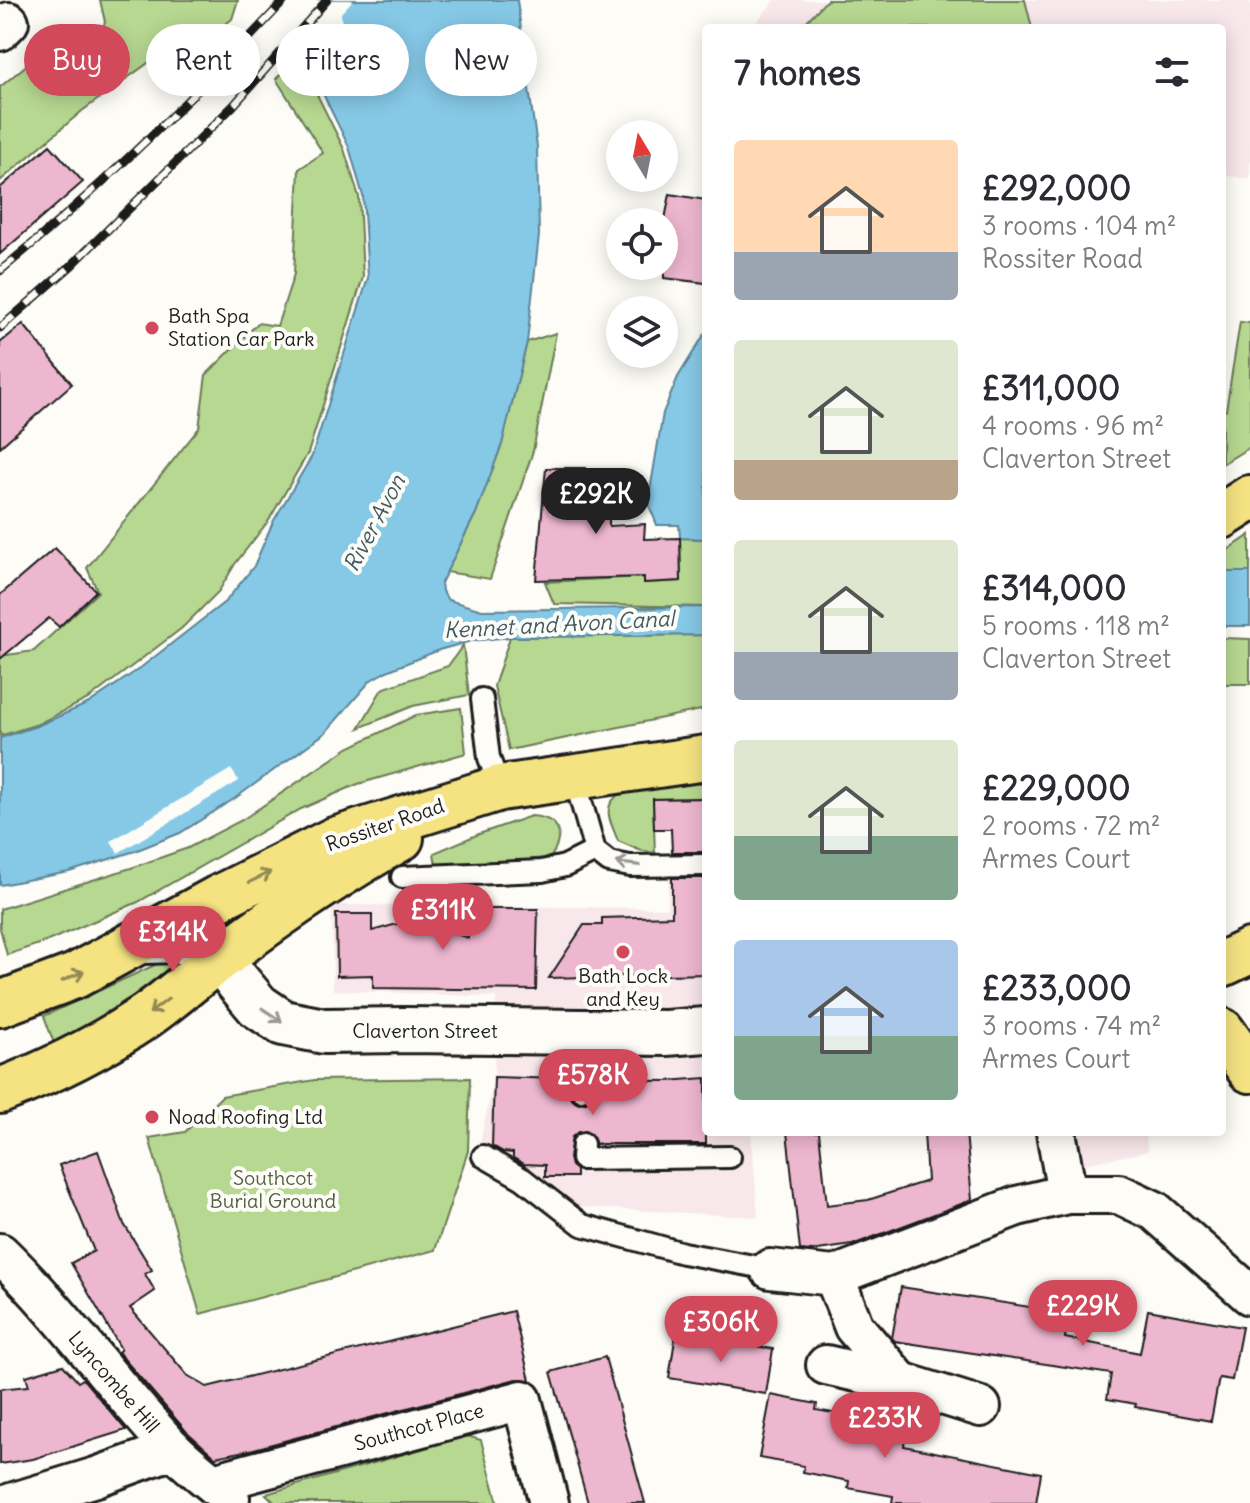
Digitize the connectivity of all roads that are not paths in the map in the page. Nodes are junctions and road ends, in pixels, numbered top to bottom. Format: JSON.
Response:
{"nodes":[{"id":1,"x":1250,"y":498,"type":"edge"},
{"id":2,"x":1226,"y":513,"type":"edge"},
{"id":3,"x":482,"y":699,"type":"dead end"},
{"id":4,"x":702,"y":759,"type":"edge"},
{"id":5,"x":574,"y":776,"type":"junction"},
{"id":6,"x":486,"y":792,"type":"junction"},
{"id":7,"x":595,"y":851,"type":"junction"},
{"id":8,"x":702,"y":865,"type":"edge"},
{"id":9,"x":402,"y":877,"type":"dead end"},
{"id":10,"x":142,"y":941,"type":"junction"},
{"id":11,"x":1250,"y":951,"type":"edge"},
{"id":12,"x":220,"y":958,"type":"junction"},
{"id":13,"x":1226,"y":962,"type":"edge"},
{"id":14,"x":0,"y":1004,"type":"edge"},
{"id":15,"x":702,"y":1030,"type":"edge"},
{"id":16,"x":576,"y":1033,"type":"junction"},
{"id":17,"x":1226,"y":1037,"type":"edge"},
{"id":18,"x":1250,"y":1070,"type":"edge"},
{"id":19,"x":581,"y":1090,"type":"dead end"},
{"id":20,"x":0,"y":1091,"type":"edge"},
{"id":21,"x":1057,"y":1136,"type":"edge"},
{"id":22,"x":583,"y":1144,"type":"dead end"},
{"id":23,"x":483,"y":1156,"type":"dead end"},
{"id":24,"x":730,"y":1157,"type":"dead end"},
{"id":25,"x":1067,"y":1194,"type":"junction"},
{"id":26,"x":0,"y":1253,"type":"edge"},
{"id":27,"x":770,"y":1269,"type":"joint"},
{"id":28,"x":834,"y":1276,"type":"junction"},
{"id":29,"x":1250,"y":1295,"type":"edge"},
{"id":30,"x":826,"y":1365,"type":"dead end"},
{"id":31,"x":901,"y":1382,"type":"junction"},
{"id":32,"x":981,"y":1407,"type":"dead end"},
{"id":33,"x":173,"y":1449,"type":"junction"},
{"id":34,"x":224,"y":1493,"type":"edge"},
{"id":35,"x":11,"y":1503,"type":"edge"},
{"id":36,"x":549,"y":1503,"type":"edge"}],
"edges":[{"from":1,"to":2,"type":"main road"},
{"from":3,"to":6,"type":"lane"},
{"from":4,"to":5,"type":"main road","name":"Rossiter Road"},
{"from":5,"to":6,"type":"main road","name":"Rossiter Road"},
{"from":5,"to":7,"type":"lane"},
{"from":10,"to":6,"type":"main road","name":"Rossiter Road","one_way":true},
{"from":6,"to":12,"type":"main road"},
{"from":8,"to":7,"type":"lane","one_way":true},
{"from":7,"to":9,"type":"lane"},
{"from":10,"to":12,"type":"street","name":"Claverton Street"},
{"from":14,"to":10,"type":"main road","name":"Rossiter Road","one_way":true},
{"from":11,"to":13,"type":"main road"},
{"from":12,"to":16,"type":"street","name":"Claverton Street","one_way":true},
{"from":12,"to":20,"type":"main road","one_way":true},
{"from":15,"to":16,"type":"street","name":"Claverton Street"},
{"from":16,"to":19,"type":"lane"},
{"from":17,"to":18,"type":"main road"},
{"from":21,"to":25,"type":"street"},
{"from":22,"to":24,"type":"lane"},
{"from":23,"to":27,"type":"lane"},
{"from":25,"to":28,"type":"street"},
{"from":25,"to":29,"type":"street"},
{"from":26,"to":33,"type":"street","name":"Lyncombe Hill"},
{"from":27,"to":28,"type":"street"},
{"from":28,"to":31,"type":"street"},
{"from":30,"to":31,"type":"street"},
{"from":31,"to":32,"type":"street"},
{"from":33,"to":34,"type":"street","name":"Lyncombe Hill"},
{"from":33,"to":35,"type":"street"},
{"from":34,"to":36,"type":"street","name":"Southcot Place"}]}
